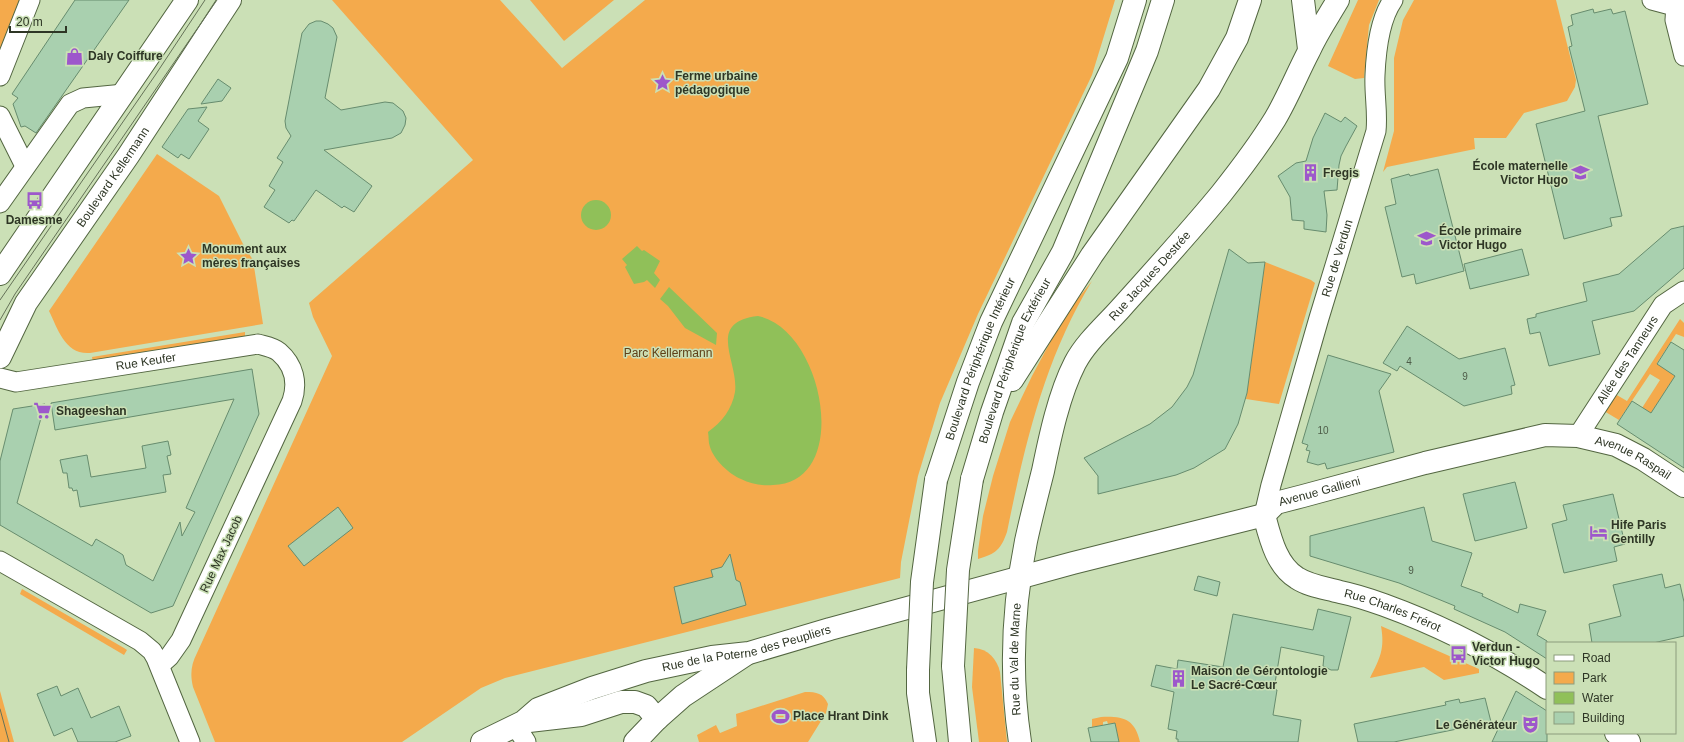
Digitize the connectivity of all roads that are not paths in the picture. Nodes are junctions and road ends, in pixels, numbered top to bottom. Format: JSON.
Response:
{"nodes":[{"id":1,"x":30,"y":0,"type":"edge"},
{"id":2,"x":187,"y":0,"type":"edge"},
{"id":3,"x":230,"y":0,"type":"edge"},
{"id":4,"x":1163,"y":0,"type":"edge"},
{"id":5,"x":1250,"y":0,"type":"edge"},
{"id":6,"x":1303,"y":0,"type":"edge"},
{"id":7,"x":1338,"y":0,"type":"edge"},
{"id":8,"x":1393,"y":0,"type":"edge"},
{"id":9,"x":1652,"y":0,"type":"edge"},
{"id":10,"x":1135,"y":1,"type":"edge"},
{"id":11,"x":1680,"y":5,"type":"edge"},
{"id":12,"x":1309,"y":49,"type":"junction"},
{"id":13,"x":1684,"y":56,"type":"edge"},
{"id":14,"x":0,"y":76,"type":"edge"},
{"id":15,"x":124,"y":94,"type":"junction"},
{"id":16,"x":0,"y":116,"type":"edge"},
{"id":17,"x":25,"y":166,"type":"junction"},
{"id":18,"x":0,"y":203,"type":"edge"},
{"id":19,"x":0,"y":274,"type":"edge"},
{"id":20,"x":1684,"y":291,"type":"edge"},
{"id":21,"x":0,"y":357,"type":"edge"},
{"id":22,"x":287,"y":362,"type":"joint"},
{"id":23,"x":0,"y":378,"type":"edge"},
{"id":24,"x":992,"y":412,"type":"junction"},
{"id":25,"x":1578,"y":436,"type":"junction"},
{"id":26,"x":1684,"y":486,"type":"edge"},
{"id":27,"x":1264,"y":515,"type":"junction"},
{"id":28,"x":0,"y":561,"type":"edge"},
{"id":29,"x":1020,"y":577,"type":"junction"},
{"id":30,"x":749,"y":652,"type":"junction"},
{"id":31,"x":160,"y":666,"type":"junction"},
{"id":32,"x":1546,"y":687,"type":"edge"},
{"id":33,"x":657,"y":719,"type":"junction"},
{"id":34,"x":521,"y":730,"type":"edge"},
{"id":35,"x":1617,"y":734,"type":"edge"},
{"id":36,"x":190,"y":742,"type":"edge"},
{"id":37,"x":482,"y":742,"type":"edge"},
{"id":38,"x":635,"y":742,"type":"edge"},
{"id":39,"x":925,"y":742,"type":"edge"},
{"id":40,"x":960,"y":742,"type":"edge"},
{"id":41,"x":1020,"y":742,"type":"edge"},
{"id":42,"x":1629,"y":742,"type":"edge"}],
"edges":[{"from":1,"to":14,"type":"street"},
{"from":2,"to":15,"type":"main road"},
{"from":3,"to":21,"type":"main road","name":"Boulevard Kellermann"},
{"from":4,"to":24,"type":"main road","name":"Boulevard Périphérique Extérieur"},
{"from":5,"to":24,"type":"main road"},
{"from":6,"to":12,"type":"main road"},
{"from":7,"to":12,"type":"main road","name":"Rue Jacques Destrée"},
{"from":8,"to":27,"type":"street","name":"Rue de Verdun"},
{"from":9,"to":11,"type":"street"},
{"from":10,"to":39,"type":"main road","name":"Boulevard Périphérique Intérieur","bridge":true},
{"from":11,"to":13,"type":"street"},
{"from":12,"to":29,"type":"main road","name":"Rue Jacques Destrée"},
{"from":15,"to":17,"type":"street"},
{"from":15,"to":19,"type":"main road"},
{"from":16,"to":17,"type":"street"},
{"from":17,"to":18,"type":"street"},
{"from":20,"to":25,"type":"street","name":"Allée des Tanneurs"},
{"from":22,"to":23,"type":"street","name":"Rue Keufer"},
{"from":22,"to":31,"type":"street","name":"Rue Max Jacob"},
{"from":24,"to":40,"type":"main road","name":"Boulevard Périphérique Extérieur","bridge":true},
{"from":25,"to":26,"type":"main road","name":"Avenue Raspail"},
{"from":25,"to":27,"type":"main road","name":"Avenue Gallieni"},
{"from":27,"to":29,"type":"main road","name":"Avenue Gallieni"},
{"from":27,"to":32,"type":"main road","name":"Rue Charles Frérot"},
{"from":28,"to":31,"type":"street"},
{"from":29,"to":30,"type":"main road","name":"Rue de la Poterne des Peupliers"},
{"from":29,"to":41,"type":"main road","name":"Rue du Val de Marne"},
{"from":30,"to":33,"type":"main road"},
{"from":30,"to":34,"type":"main road","name":"Rue de la Poterne des Peupliers"},
{"from":31,"to":36,"type":"street"},
{"from":33,"to":34,"type":"main road"},
{"from":33,"to":38,"type":"main road"},
{"from":34,"to":37,"type":"main road","name":"Rue de la Poterne des Peupliers"},
{"from":35,"to":42,"type":"main road"}]}
